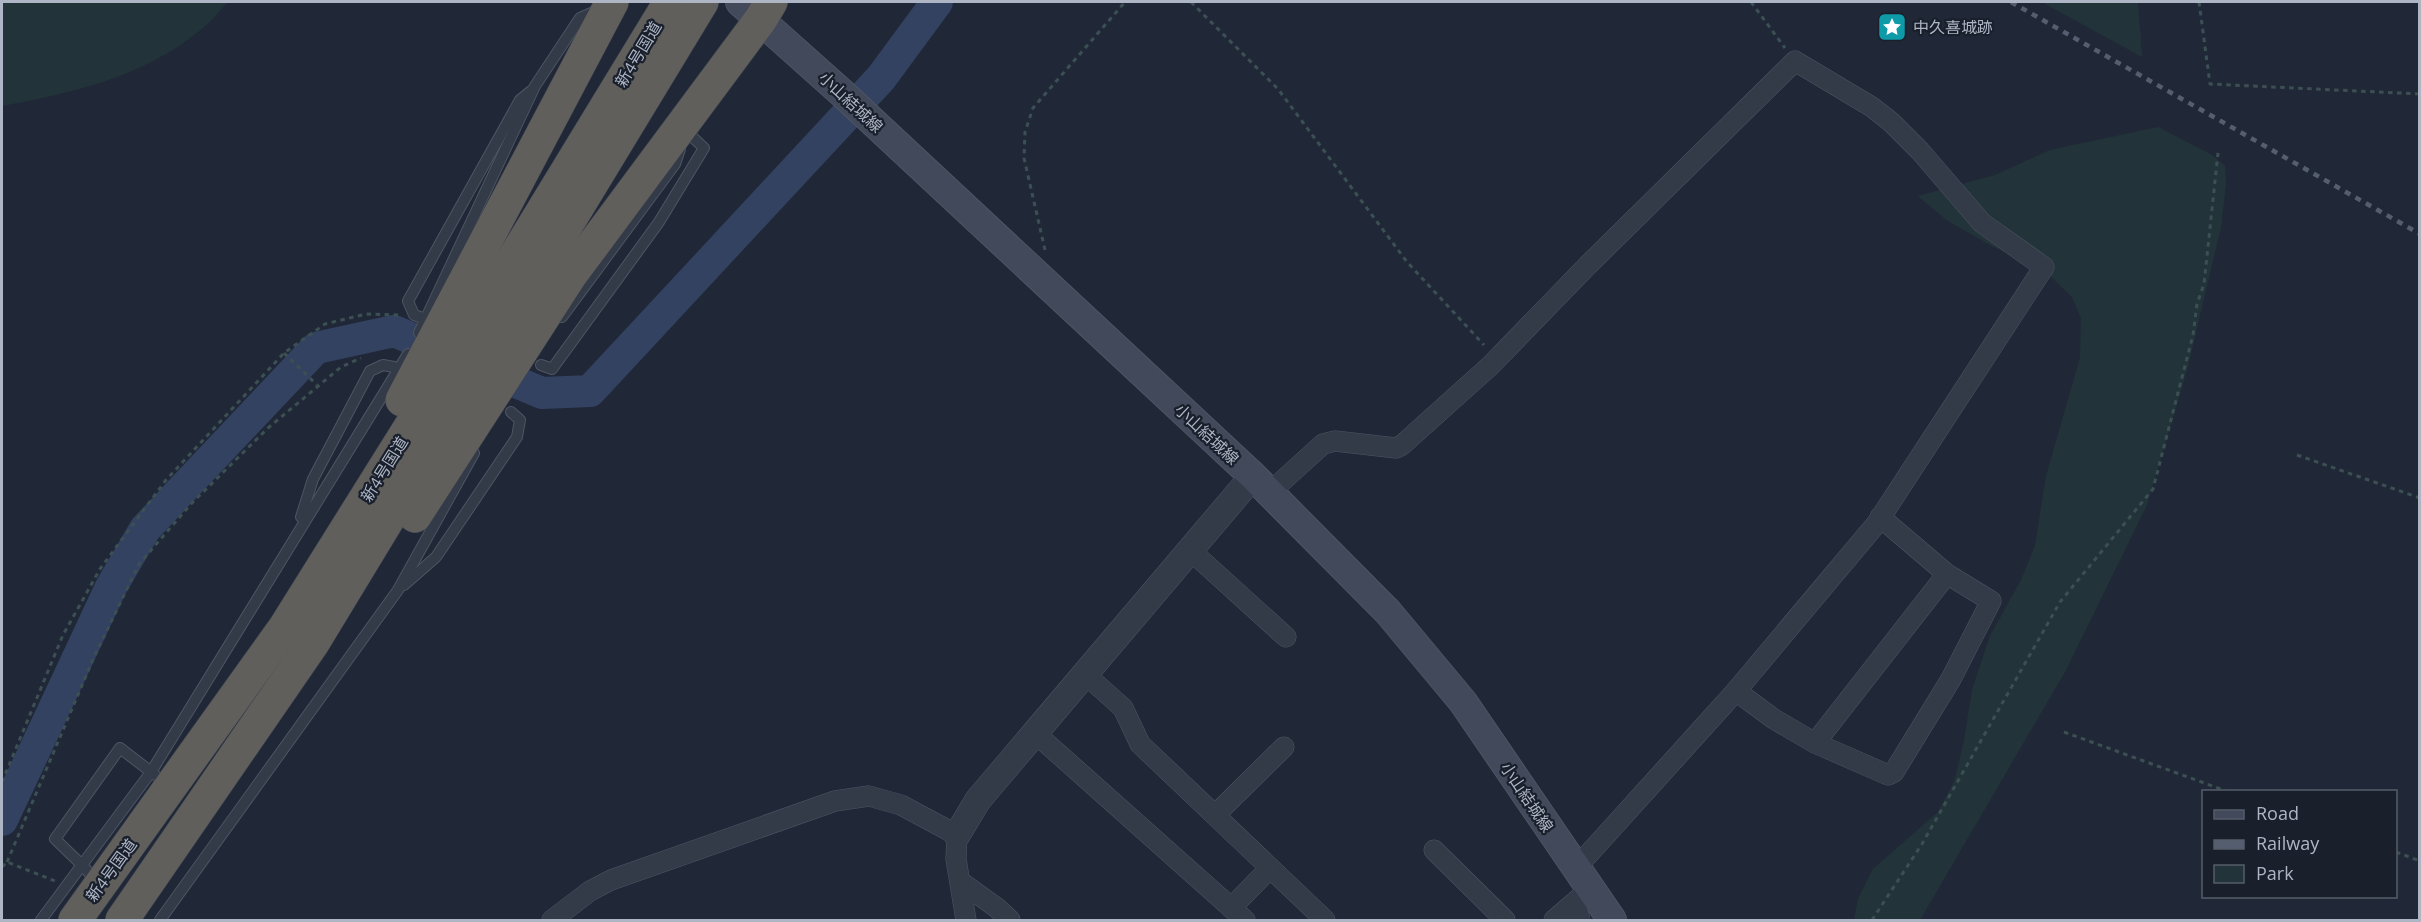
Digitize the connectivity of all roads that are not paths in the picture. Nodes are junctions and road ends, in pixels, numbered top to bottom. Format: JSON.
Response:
{"nodes":[{"id":1,"x":670,"y":2,"type":"edge"},
{"id":2,"x":702,"y":2,"type":"edge"},
{"id":3,"x":612,"y":3,"type":"edge"},
{"id":4,"x":757,"y":7,"type":"edge"},
{"id":5,"x":654,"y":54,"type":"junction"},
{"id":6,"x":535,"y":86,"type":"junction"},
{"id":7,"x":681,"y":126,"type":"junction"},
{"id":8,"x":556,"y":325,"type":"dead end"},
{"id":9,"x":464,"y":337,"type":"junction"},
{"id":10,"x":447,"y":381,"type":"junction"},
{"id":11,"x":479,"y":444,"type":"dead end"},
{"id":12,"x":1261,"y":485,"type":"junction"},
{"id":13,"x":1880,"y":517,"type":"junction"},
{"id":14,"x":297,"y":532,"type":"junction"},
{"id":15,"x":1190,"y":550,"type":"junction"},
{"id":16,"x":1947,"y":573,"type":"junction"},
{"id":17,"x":398,"y":590,"type":"junction"},
{"id":18,"x":1286,"y":636,"type":"dead end"},
{"id":19,"x":1085,"y":674,"type":"junction"},
{"id":20,"x":1736,"y":691,"type":"junction"},
{"id":21,"x":1035,"y":733,"type":"junction"},
{"id":22,"x":1815,"y":742,"type":"junction"},
{"id":23,"x":1284,"y":747,"type":"dead end"},
{"id":24,"x":161,"y":780,"type":"junction"},
{"id":25,"x":1215,"y":815,"type":"junction"},
{"id":26,"x":957,"y":835,"type":"junction"},
{"id":27,"x":1434,"y":849,"type":"dead end"},
{"id":28,"x":1270,"y":868,"type":"junction"},
{"id":29,"x":92,"y":876,"type":"junction"},
{"id":30,"x":961,"y":882,"type":"junction"},
{"id":31,"x":1580,"y":895,"type":"edge"},
{"id":32,"x":1238,"y":914,"type":"edge"},
{"id":33,"x":41,"y":921,"type":"edge"},
{"id":34,"x":75,"y":921,"type":"edge"},
{"id":35,"x":122,"y":921,"type":"edge"},
{"id":36,"x":160,"y":921,"type":"edge"},
{"id":37,"x":552,"y":921,"type":"edge"},
{"id":38,"x":966,"y":921,"type":"edge"},
{"id":39,"x":1010,"y":921,"type":"edge"},
{"id":40,"x":1325,"y":921,"type":"edge"},
{"id":41,"x":1505,"y":921,"type":"edge"},
{"id":42,"x":1554,"y":921,"type":"edge"},
{"id":43,"x":1612,"y":921,"type":"edge"}],
"edges":[{"from":1,"to":5,"type":"highway","name":"新4号国道"},
{"from":2,"to":5,"type":"highway","name":"新4号国道"},
{"from":3,"to":6,"type":"lane"},
{"from":3,"to":9,"type":"highway"},
{"from":4,"to":7,"type":"highway"},
{"from":4,"to":12,"type":"main road","name":"小山結城線"},
{"from":5,"to":9,"type":"highway","name":"新4号国道"},
{"from":6,"to":9,"type":"lane"},
{"from":6,"to":9,"type":"lane"},
{"from":7,"to":8,"type":"lane"},
{"from":7,"to":9,"type":"highway"},
{"from":9,"to":10,"type":"highway","name":"新4号国道"},
{"from":9,"to":10,"type":"highway"},
{"from":9,"to":10,"type":"lane"},
{"from":10,"to":14,"type":"lane"},
{"from":10,"to":14,"type":"lane"},
{"from":10,"to":17,"type":"lane"},
{"from":10,"to":24,"type":"highway","name":"新4号国道"},
{"from":10,"to":35,"type":"highway","name":"新4号国道"},
{"from":11,"to":17,"type":"lane"},
{"from":12,"to":13,"type":"street"},
{"from":12,"to":15,"type":"street"},
{"from":12,"to":31,"type":"main road","name":"小山結城線"},
{"from":13,"to":16,"type":"street"},
{"from":13,"to":20,"type":"street"},
{"from":14,"to":24,"type":"lane"},
{"from":15,"to":18,"type":"street"},
{"from":15,"to":19,"type":"street"},
{"from":16,"to":22,"type":"street"},
{"from":16,"to":22,"type":"street"},
{"from":17,"to":36,"type":"lane"},
{"from":19,"to":21,"type":"street"},
{"from":19,"to":25,"type":"street"},
{"from":20,"to":22,"type":"street"},
{"from":20,"to":31,"type":"street"},
{"from":21,"to":26,"type":"street"},
{"from":21,"to":32,"type":"street"},
{"from":23,"to":25,"type":"street"},
{"from":24,"to":29,"type":"highway","name":"新4号国道"},
{"from":24,"to":29,"type":"lane"},
{"from":25,"to":28,"type":"street"},
{"from":26,"to":30,"type":"street"},
{"from":26,"to":37,"type":"street"},
{"from":27,"to":41,"type":"street"},
{"from":28,"to":32,"type":"street"},
{"from":28,"to":40,"type":"street"},
{"from":29,"to":33,"type":"lane"},
{"from":29,"to":34,"type":"highway","name":"新4号国道"},
{"from":30,"to":38,"type":"street"},
{"from":30,"to":39,"type":"street"},
{"from":31,"to":42,"type":"street"},
{"from":31,"to":43,"type":"main road","name":"小山結城線"}]}
